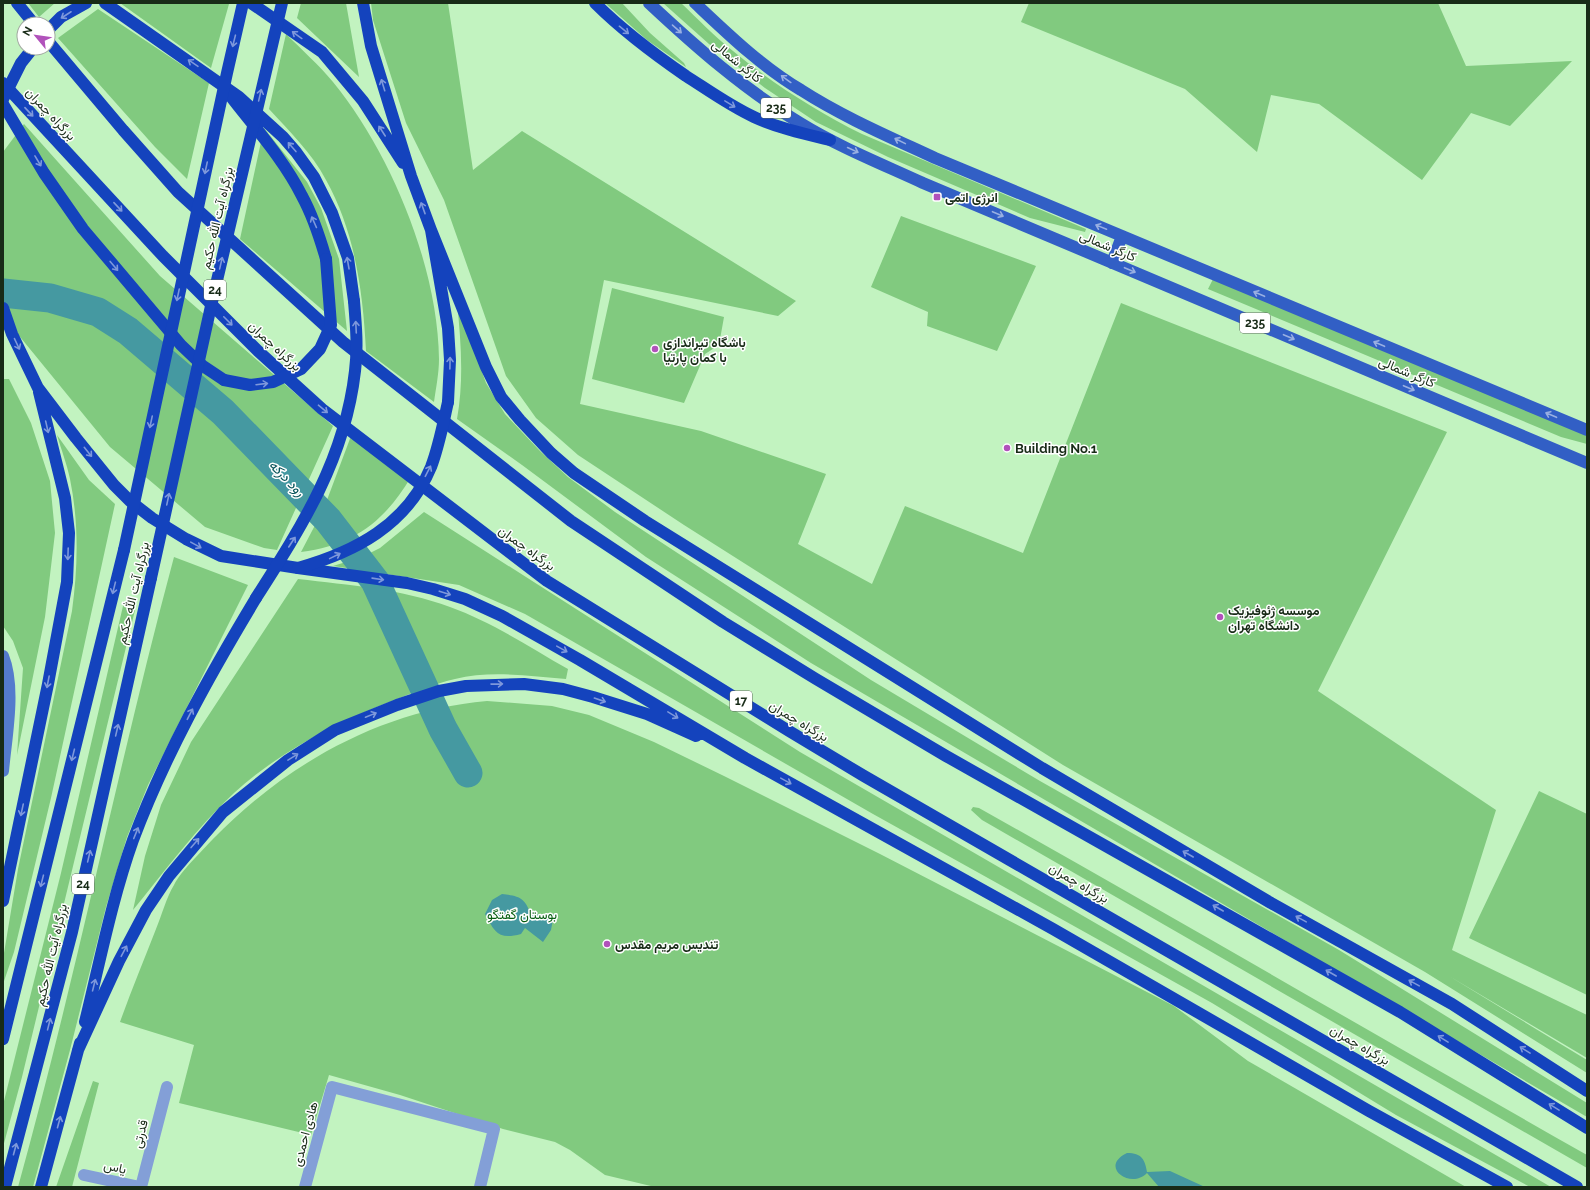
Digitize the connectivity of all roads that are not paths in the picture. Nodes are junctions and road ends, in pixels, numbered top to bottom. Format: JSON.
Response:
{"nodes":[{"id":1,"x":17,"y":3,"type":"edge"},
{"id":2,"x":86,"y":3,"type":"edge"},
{"id":3,"x":106,"y":3,"type":"edge"},
{"id":4,"x":244,"y":3,"type":"edge"},
{"id":5,"x":251,"y":3,"type":"edge"},
{"id":6,"x":282,"y":3,"type":"edge"},
{"id":7,"x":363,"y":3,"type":"edge"},
{"id":8,"x":595,"y":3,"type":"edge"},
{"id":9,"x":648,"y":3,"type":"edge"},
{"id":10,"x":695,"y":3,"type":"edge"},
{"id":11,"x":28,"y":16,"type":"edge"},
{"id":12,"x":56,"y":23,"type":"edge"},
{"id":13,"x":56,"y":50,"type":"edge"},
{"id":14,"x":27,"y":56,"type":"edge"},
{"id":15,"x":218,"y":82,"type":"junction"},
{"id":16,"x":3,"y":84,"type":"edge"},
{"id":17,"x":3,"y":99,"type":"edge"},
{"id":18,"x":3,"y":104,"type":"edge"},
{"id":19,"x":830,"y":140,"type":"junction"},
{"id":20,"x":411,"y":176,"type":"junction"},
{"id":21,"x":431,"y":230,"type":"junction"},
{"id":22,"x":1122,"y":236,"type":"junction"},
{"id":23,"x":1112,"y":263,"type":"junction"},
{"id":24,"x":3,"y":308,"type":"edge"},
{"id":25,"x":38,"y":388,"type":"junction"},
{"id":26,"x":1587,"y":430,"type":"edge"},
{"id":27,"x":1587,"y":463,"type":"edge"},
{"id":28,"x":298,"y":568,"type":"junction"},
{"id":29,"x":3,"y":656,"type":"edge"},
{"id":30,"x":745,"y":758,"type":"junction"},
{"id":31,"x":3,"y":771,"type":"edge"},
{"id":32,"x":3,"y":901,"type":"edge"},
{"id":33,"x":3,"y":1039,"type":"edge"},
{"id":34,"x":78,"y":1050,"type":"junction"},
{"id":35,"x":167,"y":1087,"type":"dead end"},
{"id":36,"x":1587,"y":1091,"type":"edge"},
{"id":37,"x":1587,"y":1128,"type":"edge"},
{"id":38,"x":84,"y":1175,"type":"dead end"},
{"id":39,"x":5,"y":1187,"type":"edge"},
{"id":40,"x":41,"y":1187,"type":"edge"},
{"id":41,"x":140,"y":1187,"type":"edge"},
{"id":42,"x":306,"y":1187,"type":"edge"},
{"id":43,"x":480,"y":1187,"type":"edge"},
{"id":44,"x":1507,"y":1187,"type":"edge"},
{"id":45,"x":1577,"y":1187,"type":"edge"}],
"edges":[{"from":1,"to":11,"type":"highway"},
{"from":2,"to":12,"type":"highway","one_way":true},
{"from":15,"to":3,"type":"highway","one_way":true},
{"from":4,"to":33,"type":"highway","name":"بزرگراه آیت الله حکیم","one_way":true,"bridge":true},
{"from":20,"to":5,"type":"highway","one_way":true},
{"from":39,"to":6,"type":"highway","name":"بزرگراه آیت الله حکیم","number":"24","one_way":true,"bridge":true},
{"from":20,"to":7,"type":"highway","one_way":true},
{"from":8,"to":19,"type":"highway","one_way":true},
{"from":9,"to":19,"type":"main road","name":"کارگر شمالی","number":"235","one_way":true},
{"from":22,"to":10,"type":"main road","name":"کارگر شمالی","number":"235","one_way":true},
{"from":37,"to":13,"type":"highway","one_way":true},
{"from":14,"to":17,"type":"highway","bridge":true},
{"from":18,"to":15,"type":"highway","one_way":true,"bridge":true},
{"from":34,"to":15,"type":"highway","one_way":true,"bridge":true},
{"from":16,"to":45,"type":"highway","name":"بزرگراه چمران","number":"17","one_way":true},
{"from":19,"to":23,"type":"main road","name":"کارگر شمالی","number":"235","one_way":true},
{"from":21,"to":20,"type":"highway","one_way":true},
{"from":28,"to":21,"type":"highway","one_way":true,"bridge":true},
{"from":36,"to":21,"type":"highway","one_way":true},
{"from":22,"to":23,"type":"main road"},
{"from":26,"to":22,"type":"main road","name":"کارگر شمالی","number":"235","one_way":true},
{"from":23,"to":27,"type":"main road","name":"کارگر شمالی","number":"235","one_way":true},
{"from":24,"to":25,"type":"highway","one_way":true},
{"from":25,"to":28,"type":"highway","one_way":true},
{"from":25,"to":32,"type":"highway","one_way":true},
{"from":28,"to":30,"type":"highway","one_way":true},
{"from":29,"to":31,"type":"main road"},
{"from":34,"to":30,"type":"highway","one_way":true},
{"from":30,"to":44,"type":"highway","one_way":true},
{"from":40,"to":34,"type":"highway","one_way":true},
{"from":35,"to":41,"type":"street","name":"قدرتی"},
{"from":38,"to":41,"type":"street","name":"یاس"},
{"from":42,"to":43,"type":"street","name":"هادی احمدی"}]}
